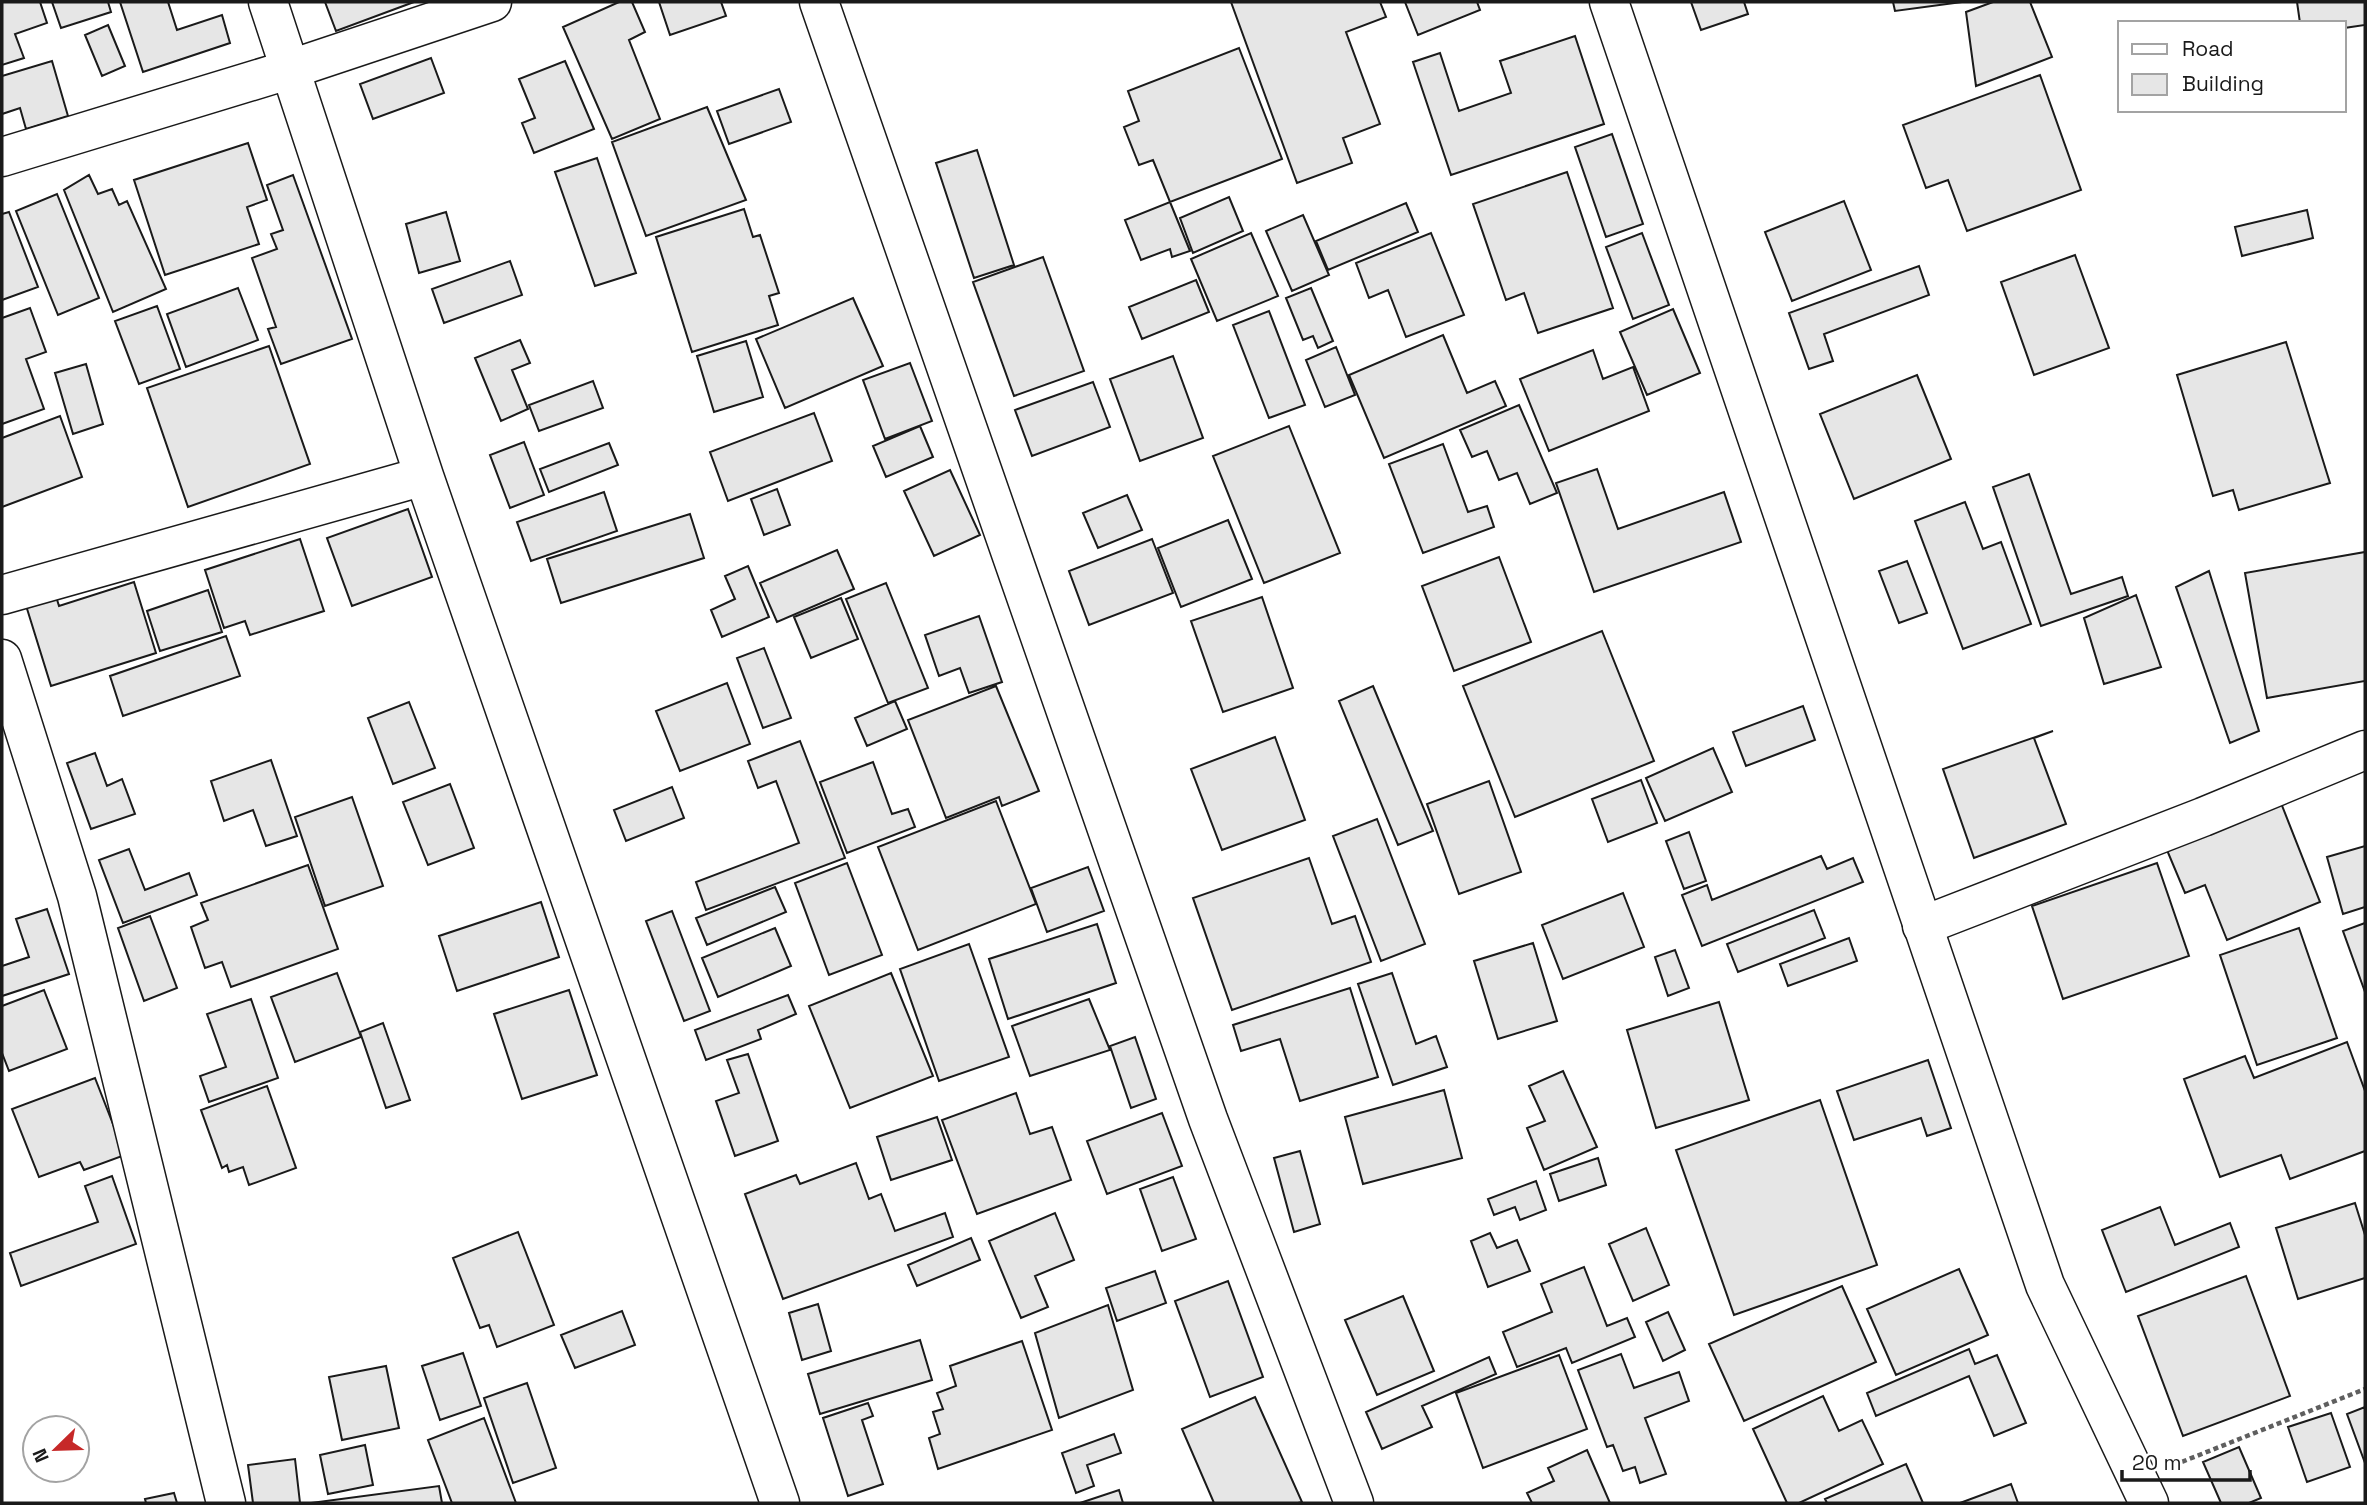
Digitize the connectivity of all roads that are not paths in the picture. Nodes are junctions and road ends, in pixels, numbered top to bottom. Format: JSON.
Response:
{"nodes":[{"id":1,"x":268,"y":2,"type":"edge"},
{"id":2,"x":492,"y":2,"type":"edge"},
{"id":3,"x":819,"y":2,"type":"edge"},
{"id":4,"x":1609,"y":2,"type":"edge"},
{"id":5,"x":291,"y":69,"type":"junction"},
{"id":6,"x":2,"y":157,"type":"edge"},
{"id":7,"x":424,"y":476,"type":"junction"},
{"id":8,"x":2,"y":595,"type":"edge"},
{"id":9,"x":2,"y":659,"type":"edge"},
{"id":10,"x":2365,"y":750,"type":"edge"},
{"id":11,"x":1922,"y":926,"type":"junction"},
{"id":12,"x":2143,"y":1491,"type":"edge"},
{"id":13,"x":226,"y":1503,"type":"edge"},
{"id":14,"x":780,"y":1503,"type":"edge"},
{"id":15,"x":1354,"y":1503,"type":"edge"}],
"edges":[{"from":1,"to":5,"type":"street"},
{"from":2,"to":5,"type":"street"},
{"from":3,"to":15,"type":"street"},
{"from":4,"to":11,"type":"street"},
{"from":5,"to":6,"type":"street"},
{"from":5,"to":7,"type":"street"},
{"from":7,"to":8,"type":"street"},
{"from":7,"to":14,"type":"street"},
{"from":9,"to":13,"type":"street"},
{"from":10,"to":11,"type":"street"},
{"from":11,"to":12,"type":"street"}]}
